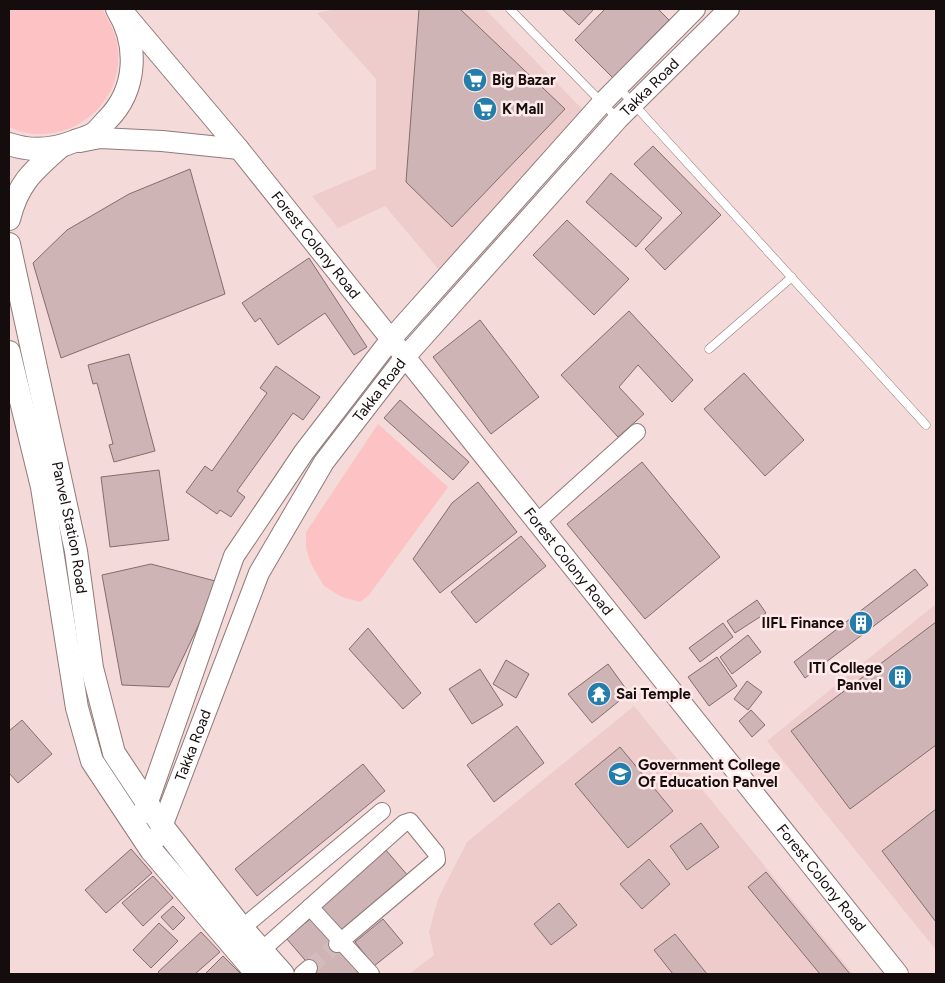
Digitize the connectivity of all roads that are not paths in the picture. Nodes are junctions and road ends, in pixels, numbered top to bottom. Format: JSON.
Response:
{"nodes":[{"id":1,"x":119,"y":9,"type":"edge"},
{"id":2,"x":510,"y":9,"type":"edge"},
{"id":3,"x":695,"y":9,"type":"edge"},
{"id":4,"x":729,"y":9,"type":"edge"},
{"id":5,"x":617,"y":86,"type":"junction"},
{"id":6,"x":602,"y":103,"type":"junction"},
{"id":7,"x":633,"y":103,"type":"junction"},
{"id":8,"x":618,"y":119,"type":"junction"},
{"id":9,"x":9,"y":144,"type":"edge"},
{"id":10,"x":60,"y":147,"type":"junction"},
{"id":11,"x":240,"y":149,"type":"junction"},
{"id":12,"x":9,"y":219,"type":"edge"},
{"id":13,"x":9,"y":244,"type":"edge"},
{"id":14,"x":792,"y":277,"type":"junction"},
{"id":15,"x":391,"y":339,"type":"junction"},
{"id":16,"x":709,"y":348,"type":"dead end"},
{"id":17,"x":9,"y":356,"type":"edge"},
{"id":18,"x":405,"y":357,"type":"junction"},
{"id":19,"x":926,"y":425,"type":"dead end"},
{"id":20,"x":637,"y":432,"type":"dead end"},
{"id":21,"x":537,"y":522,"type":"junction"},
{"id":22,"x":148,"y":802,"type":"junction"},
{"id":23,"x":382,"y":811,"type":"dead end"},
{"id":24,"x":135,"y":827,"type":"junction"},
{"id":25,"x":163,"y":827,"type":"junction"},
{"id":26,"x":152,"y":850,"type":"junction"},
{"id":27,"x":310,"y":907,"type":"junction"},
{"id":28,"x":242,"y":928,"type":"junction"},
{"id":29,"x":339,"y":943,"type":"junction"},
{"id":30,"x":262,"y":950,"type":"junction"},
{"id":31,"x":257,"y":974,"type":"edge"},
{"id":32,"x":283,"y":974,"type":"edge"},
{"id":33,"x":371,"y":974,"type":"edge"},
{"id":34,"x":898,"y":974,"type":"edge"}],
"edges":[{"from":1,"to":10,"type":"main road"},
{"from":1,"to":11,"type":"street","name":"Forest Colony Road"},
{"from":2,"to":6,"type":"lane"},
{"from":3,"to":5,"type":"street","name":"Takka Road"},
{"from":4,"to":7,"type":"street","name":"Takka Road"},
{"from":5,"to":6,"type":"street","name":"Takka Road"},
{"from":5,"to":7,"type":"lane"},
{"from":6,"to":8,"type":"lane"},
{"from":6,"to":15,"type":"street","name":"Takka Road"},
{"from":7,"to":8,"type":"street","name":"Takka Road"},
{"from":7,"to":14,"type":"lane"},
{"from":8,"to":18,"type":"street","name":"Takka Road"},
{"from":9,"to":10,"type":"main road"},
{"from":10,"to":11,"type":"street"},
{"from":10,"to":12,"type":"main road"},
{"from":11,"to":15,"type":"street","name":"Forest Colony Road"},
{"from":13,"to":22,"type":"main road","name":"Panvel Station Road"},
{"from":14,"to":16,"type":"lane"},
{"from":14,"to":19,"type":"lane"},
{"from":15,"to":18,"type":"street","name":"Forest Colony Road"},
{"from":15,"to":22,"type":"street","name":"Takka Road"},
{"from":17,"to":24,"type":"main road","name":"Panvel Station Road"},
{"from":18,"to":21,"type":"street","name":"Forest Colony Road"},
{"from":18,"to":25,"type":"street","name":"Takka Road"},
{"from":20,"to":21,"type":"street"},
{"from":21,"to":34,"type":"street","name":"Forest Colony Road"},
{"from":22,"to":24,"type":"street","name":"Takka Road"},
{"from":22,"to":25,"type":"main road","name":"Panvel Station Road"},
{"from":23,"to":28,"type":"street"},
{"from":24,"to":26,"type":"main road","name":"Panvel Station Road"},
{"from":25,"to":26,"type":"street","name":"Takka Road"},
{"from":25,"to":28,"type":"main road","name":"Panvel Station Road"},
{"from":26,"to":31,"type":"main road","name":"Panvel Station Road"},
{"from":27,"to":29,"type":"street"},
{"from":27,"to":29,"type":"street"},
{"from":27,"to":30,"type":"street"},
{"from":28,"to":30,"type":"main road","name":"Panvel Station Road"},
{"from":29,"to":33,"type":"street"},
{"from":30,"to":32,"type":"main road","name":"Panvel Station Road"}]}
